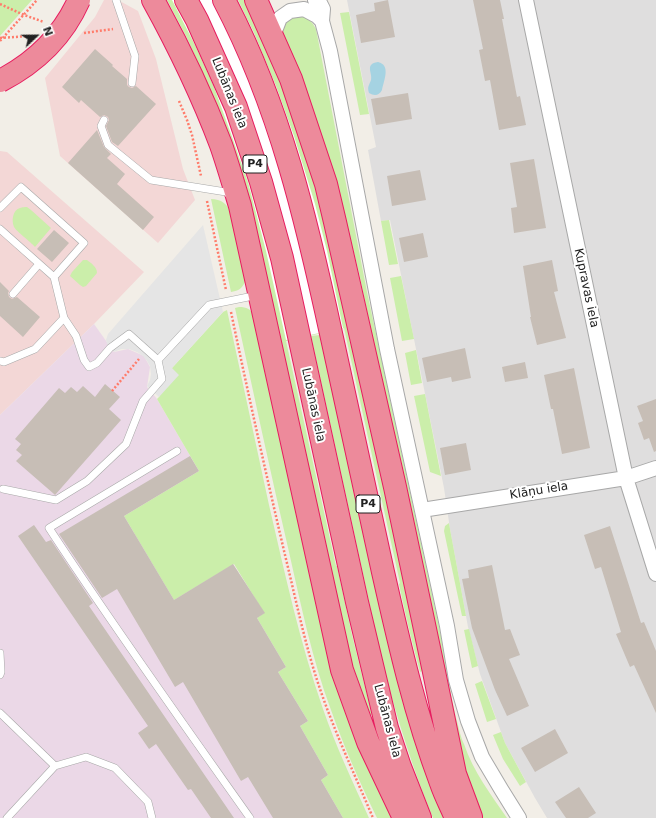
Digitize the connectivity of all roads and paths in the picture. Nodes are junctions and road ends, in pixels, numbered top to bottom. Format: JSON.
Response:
{"nodes":[{"id":1,"x":37,"y":0,"type":"edge"},
{"id":2,"x":79,"y":0,"type":"edge"},
{"id":3,"x":116,"y":0,"type":"edge"},
{"id":4,"x":153,"y":0,"type":"edge"},
{"id":5,"x":186,"y":0,"type":"edge"},
{"id":6,"x":224,"y":0,"type":"edge"},
{"id":7,"x":256,"y":0,"type":"edge"},
{"id":8,"x":314,"y":0,"type":"edge"},
{"id":9,"x":526,"y":0,"type":"edge"},
{"id":10,"x":0,"y":4,"type":"edge"},
{"id":11,"x":24,"y":15,"type":"junction"},
{"id":12,"x":322,"y":21,"type":"junction"},
{"id":13,"x":125,"y":26,"type":"junction"},
{"id":14,"x":0,"y":34,"type":"edge"},
{"id":15,"x":82,"y":34,"type":"dead end"},
{"id":16,"x":273,"y":36,"type":"junction"},
{"id":17,"x":2,"y":37,"type":"edge"},
{"id":18,"x":0,"y":41,"type":"edge"},
{"id":19,"x":0,"y":81,"type":"edge"},
{"id":20,"x":132,"y":84,"type":"dead end"},
{"id":21,"x":178,"y":98,"type":"dead end"},
{"id":22,"x":104,"y":120,"type":"dead end"},
{"id":23,"x":204,"y":188,"type":"junction"},
{"id":24,"x":240,"y":206,"type":"junction"},
{"id":25,"x":0,"y":208,"type":"edge"},
{"id":26,"x":0,"y":229,"type":"edge"},
{"id":27,"x":39,"y":264,"type":"junction"},
{"id":28,"x":54,"y":277,"type":"junction"},
{"id":29,"x":13,"y":294,"type":"dead end"},
{"id":30,"x":260,"y":294,"type":"junction"},
{"id":31,"x":229,"y":301,"type":"junction"},
{"id":32,"x":64,"y":318,"type":"junction"},
{"id":33,"x":158,"y":360,"type":"junction"},
{"id":34,"x":0,"y":361,"type":"edge"},
{"id":35,"x":135,"y":365,"type":"dead end"},
{"id":36,"x":112,"y":391,"type":"dead end"},
{"id":37,"x":177,"y":451,"type":"dead end"},
{"id":38,"x":656,"y":468,"type":"edge"},
{"id":39,"x":626,"y":478,"type":"junction"},
{"id":40,"x":3,"y":489,"type":"dead end"},
{"id":41,"x":422,"y":510,"type":"junction"},
{"id":42,"x":656,"y":574,"type":"edge"},
{"id":43,"x":0,"y":653,"type":"edge"},
{"id":44,"x":0,"y":675,"type":"edge"},
{"id":45,"x":0,"y":713,"type":"edge"},
{"id":46,"x":55,"y":766,"type":"junction"},
{"id":47,"x":7,"y":818,"type":"edge"},
{"id":48,"x":152,"y":818,"type":"edge"},
{"id":49,"x":250,"y":818,"type":"edge"},
{"id":50,"x":373,"y":818,"type":"edge"},
{"id":51,"x":404,"y":818,"type":"edge"},
{"id":52,"x":420,"y":818,"type":"edge"},
{"id":53,"x":456,"y":818,"type":"edge"},
{"id":54,"x":471,"y":818,"type":"edge"},
{"id":55,"x":519,"y":818,"type":"edge"}],
"edges":[{"from":1,"to":11,"type":"path"},
{"from":2,"to":19,"type":"highway","bridge":true},
{"from":3,"to":13,"type":"lane"},
{"from":4,"to":24,"type":"highway"},
{"from":5,"to":52,"type":"highway","name":"Lubānas iela","number":"P4"},
{"from":6,"to":53,"type":"highway","number":"P4"},
{"from":7,"to":16,"type":"highway"},
{"from":8,"to":12,"type":"street"},
{"from":9,"to":39,"type":"street","name":"Kupravas iela"},
{"from":10,"to":11,"type":"path"},
{"from":11,"to":17,"type":"path"},
{"from":12,"to":16,"type":"street"},
{"from":12,"to":41,"type":"street"},
{"from":13,"to":15,"type":"path"},
{"from":13,"to":20,"type":"lane"},
{"from":14,"to":17,"type":"path"},
{"from":16,"to":54,"type":"highway"},
{"from":17,"to":18,"type":"path"},
{"from":21,"to":23,"type":"path"},
{"from":22,"to":23,"type":"lane"},
{"from":23,"to":24,"type":"lane"},
{"from":23,"to":31,"type":"path"},
{"from":24,"to":30,"type":"highway"},
{"from":25,"to":28,"type":"lane"},
{"from":26,"to":27,"type":"lane"},
{"from":27,"to":28,"type":"lane"},
{"from":27,"to":29,"type":"lane"},
{"from":28,"to":32,"type":"lane"},
{"from":30,"to":31,"type":"lane"},
{"from":30,"to":51,"type":"highway"},
{"from":31,"to":33,"type":"lane"},
{"from":31,"to":50,"type":"path"},
{"from":32,"to":33,"type":"lane"},
{"from":32,"to":34,"type":"lane"},
{"from":33,"to":40,"type":"lane"},
{"from":35,"to":36,"type":"path"},
{"from":37,"to":49,"type":"lane"},
{"from":38,"to":39,"type":"street","name":"Klāņu iela"},
{"from":39,"to":41,"type":"street","name":"Klāņu iela"},
{"from":39,"to":42,"type":"street","name":"Kupravas iela"},
{"from":41,"to":55,"type":"street"},
{"from":43,"to":44,"type":"lane"},
{"from":45,"to":46,"type":"lane"},
{"from":46,"to":47,"type":"lane"},
{"from":46,"to":48,"type":"lane"}]}
